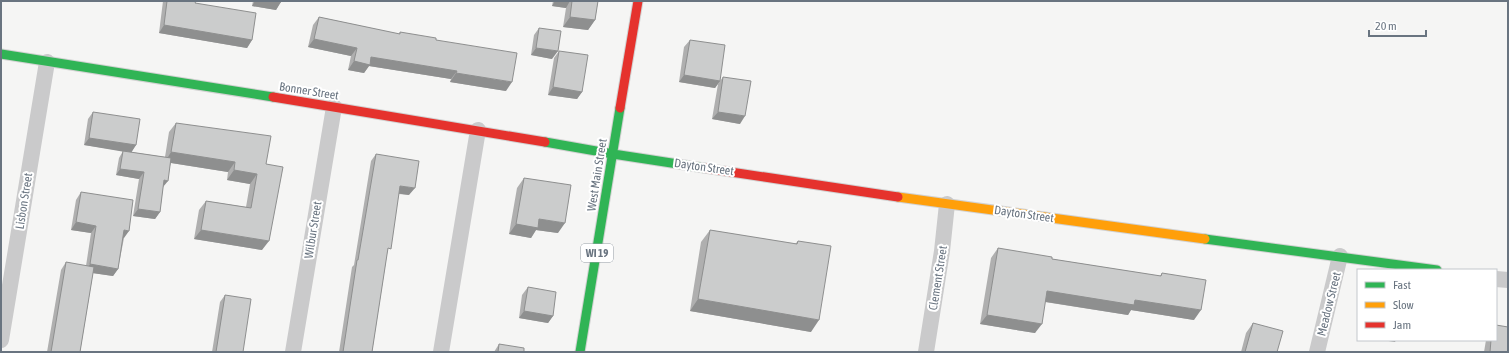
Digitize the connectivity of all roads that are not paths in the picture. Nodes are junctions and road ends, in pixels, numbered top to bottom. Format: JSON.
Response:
{"nodes":[{"id":1,"x":638,"y":1,"type":"edge"},
{"id":2,"x":1,"y":54,"type":"edge"},
{"id":3,"x":47,"y":62,"type":"junction"},
{"id":4,"x":334,"y":107,"type":"junction"},
{"id":5,"x":478,"y":130,"type":"junction"},
{"id":6,"x":613,"y":154,"type":"junction"},
{"id":7,"x":947,"y":204,"type":"junction"},
{"id":8,"x":1340,"y":256,"type":"junction"},
{"id":9,"x":1429,"y":269,"type":"edge"},
{"id":10,"x":1497,"y":278,"type":"edge"},
{"id":11,"x":1508,"y":280,"type":"edge"},
{"id":12,"x":1,"y":340,"type":"edge"},
{"id":13,"x":293,"y":352,"type":"edge"},
{"id":14,"x":441,"y":352,"type":"edge"},
{"id":15,"x":580,"y":352,"type":"edge"},
{"id":16,"x":926,"y":352,"type":"edge"},
{"id":17,"x":1317,"y":352,"type":"edge"}],
"edges":[{"from":1,"to":6,"type":"street","name":"West Main Street","number":"WI 19"},
{"from":2,"to":3,"type":"street","name":"Bonner Street"},
{"from":3,"to":4,"type":"street","name":"Bonner Street"},
{"from":3,"to":12,"type":"street","name":"Lisbon Street"},
{"from":4,"to":5,"type":"street","name":"Bonner Street"},
{"from":4,"to":13,"type":"street","name":"Wilbur Street"},
{"from":5,"to":6,"type":"street","name":"Bonner Street"},
{"from":5,"to":14,"type":"street"},
{"from":6,"to":7,"type":"street","name":"Dayton Street"},
{"from":6,"to":15,"type":"street","name":"West Main Street","number":"WI 19"},
{"from":7,"to":8,"type":"street","name":"Dayton Street"},
{"from":7,"to":16,"type":"street","name":"Clement Street"},
{"from":8,"to":9,"type":"street","name":"Dayton Street"},
{"from":8,"to":17,"type":"street","name":"Meadow Street"},
{"from":10,"to":11,"type":"street"}]}
